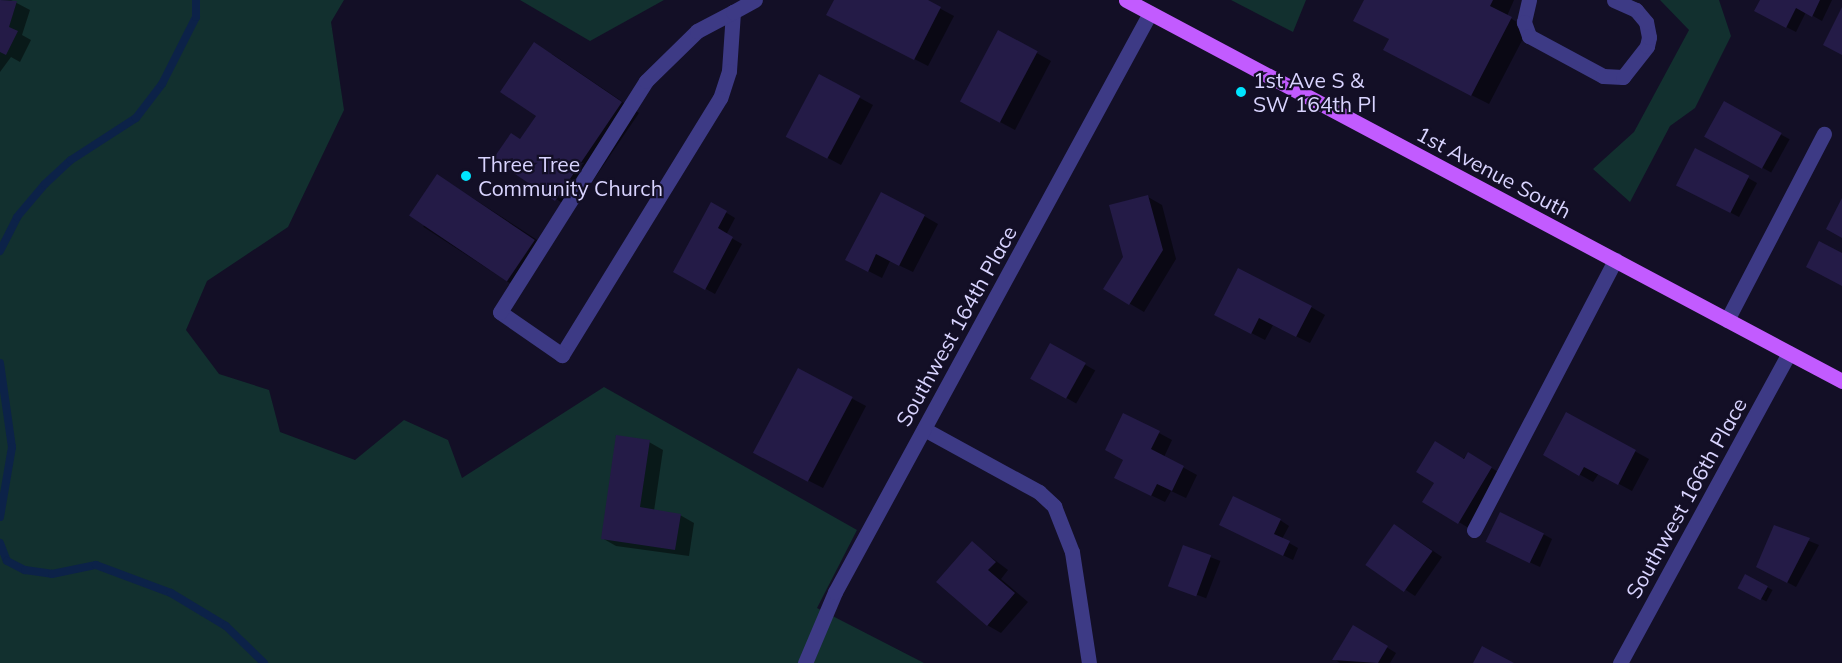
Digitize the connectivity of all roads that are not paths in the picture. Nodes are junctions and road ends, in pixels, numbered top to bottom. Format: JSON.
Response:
{"nodes":[{"id":1,"x":755,"y":0,"type":"edge"},
{"id":2,"x":1126,"y":0,"type":"edge"},
{"id":3,"x":1529,"y":0,"type":"edge"},
{"id":4,"x":1614,"y":0,"type":"edge"},
{"id":5,"x":733,"y":12,"type":"junction"},
{"id":6,"x":1150,"y":13,"type":"junction"},
{"id":7,"x":1824,"y":134,"type":"dead end"},
{"id":8,"x":1615,"y":260,"type":"junction"},
{"id":9,"x":1727,"y":320,"type":"junction"},
{"id":10,"x":1789,"y":352,"type":"junction"},
{"id":11,"x":1842,"y":381,"type":"edge"},
{"id":12,"x":924,"y":429,"type":"junction"},
{"id":13,"x":1474,"y":530,"type":"dead end"},
{"id":14,"x":805,"y":663,"type":"edge"},
{"id":15,"x":1089,"y":663,"type":"edge"},
{"id":16,"x":1620,"y":663,"type":"edge"}],
"edges":[{"from":1,"to":5,"type":"street"},
{"from":2,"to":6,"type":"main road","name":"1st Avenue South"},
{"from":3,"to":4,"type":"street"},
{"from":5,"to":5,"type":"street"},
{"from":6,"to":8,"type":"main road","name":"1st Avenue South"},
{"from":6,"to":12,"type":"street","name":"Southwest 164th Place"},
{"from":7,"to":9,"type":"street"},
{"from":8,"to":9,"type":"main road","name":"1st Avenue South"},
{"from":8,"to":13,"type":"street"},
{"from":9,"to":10,"type":"main road","name":"1st Avenue South"},
{"from":10,"to":11,"type":"main road","name":"1st Avenue South"},
{"from":10,"to":16,"type":"street","name":"Southwest 166th Place"},
{"from":12,"to":14,"type":"street","name":"Southwest 164th Place"},
{"from":12,"to":15,"type":"street"}]}
